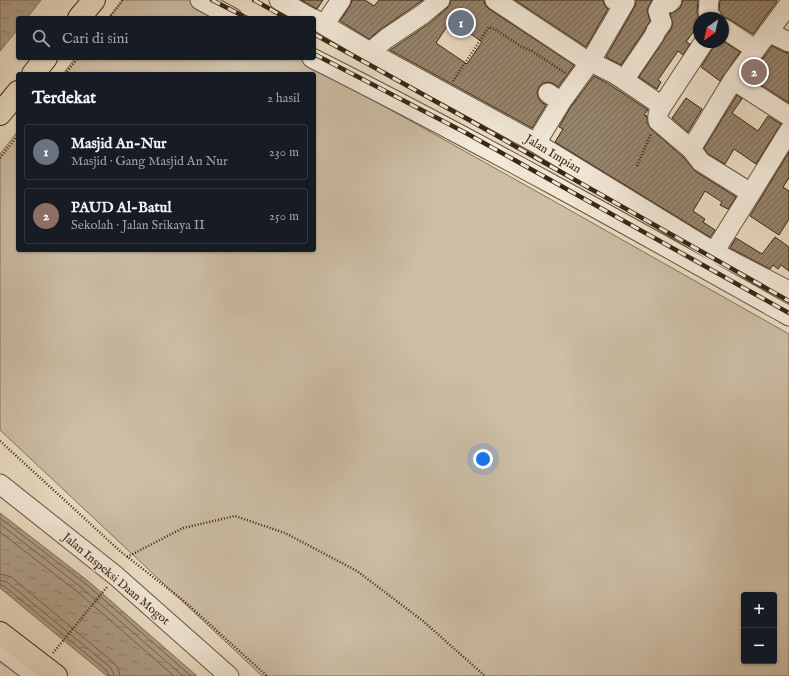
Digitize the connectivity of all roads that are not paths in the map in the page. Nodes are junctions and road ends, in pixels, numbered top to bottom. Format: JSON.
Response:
{"nodes":[{"id":1,"x":94,"y":0,"type":"edge"},
{"id":2,"x":200,"y":0,"type":"edge"},
{"id":3,"x":279,"y":0,"type":"edge"},
{"id":4,"x":341,"y":0,"type":"edge"},
{"id":5,"x":441,"y":0,"type":"edge"},
{"id":6,"x":495,"y":0,"type":"edge"},
{"id":7,"x":614,"y":0,"type":"edge"},
{"id":8,"x":672,"y":0,"type":"edge"},
{"id":9,"x":709,"y":0,"type":"edge"},
{"id":10,"x":789,"y":4,"type":"edge"},
{"id":11,"x":708,"y":12,"type":"edge"},
{"id":12,"x":81,"y":16,"type":"edge"},
{"id":13,"x":229,"y":16,"type":"edge"},
{"id":14,"x":307,"y":16,"type":"edge"},
{"id":15,"x":316,"y":21,"type":"edge"},
{"id":16,"x":729,"y":32,"type":"edge"},
{"id":17,"x":768,"y":32,"type":"junction"},
{"id":18,"x":789,"y":42,"type":"edge"},
{"id":19,"x":700,"y":48,"type":"edge"},
{"id":20,"x":755,"y":49,"type":"junction"},
{"id":21,"x":370,"y":52,"type":"junction"},
{"id":22,"x":44,"y":60,"type":"edge"},
{"id":23,"x":316,"y":60,"type":"edge"},
{"id":24,"x":590,"y":62,"type":"junction"},
{"id":25,"x":35,"y":72,"type":"edge"},
{"id":26,"x":624,"y":80,"type":"junction"},
{"id":27,"x":733,"y":80,"type":"junction"},
{"id":28,"x":16,"y":94,"type":"edge"},
{"id":29,"x":660,"y":113,"type":"junction"},
{"id":30,"x":0,"y":114,"type":"edge"},
{"id":31,"x":789,"y":116,"type":"edge"},
{"id":32,"x":789,"y":131,"type":"edge"},
{"id":33,"x":536,"y":143,"type":"junction"},
{"id":34,"x":691,"y":149,"type":"junction"},
{"id":35,"x":750,"y":193,"type":"junction"},
{"id":36,"x":714,"y":252,"type":"junction"},
{"id":37,"x":789,"y":291,"type":"edge"},
{"id":38,"x":789,"y":316,"type":"edge"},
{"id":39,"x":0,"y":484,"type":"edge"},
{"id":40,"x":0,"y":633,"type":"edge"},
{"id":41,"x":0,"y":649,"type":"edge"},
{"id":42,"x":0,"y":663,"type":"edge"},
{"id":43,"x":17,"y":676,"type":"edge"},
{"id":44,"x":36,"y":676,"type":"edge"},
{"id":45,"x":56,"y":676,"type":"edge"},
{"id":46,"x":229,"y":676,"type":"edge"}],
"edges":[{"from":1,"to":12,"type":"main road"},
{"from":2,"to":13,"type":"street"},
{"from":3,"to":14,"type":"street","name":"Jalan Impian"},
{"from":4,"to":15,"type":"street"},
{"from":5,"to":21,"type":"street"},
{"from":6,"to":24,"type":"street"},
{"from":7,"to":24,"type":"street"},
{"from":8,"to":26,"type":"street"},
{"from":9,"to":11,"type":"street"},
{"from":10,"to":17,"type":"street"},
{"from":15,"to":21,"type":"street","name":"Jalan Impian"},
{"from":16,"to":20,"type":"street"},
{"from":17,"to":18,"type":"street"},
{"from":17,"to":20,"type":"street"},
{"from":19,"to":29,"type":"street"},
{"from":20,"to":27,"type":"street"},
{"from":21,"to":33,"type":"street","name":"Jalan Impian"},
{"from":22,"to":25,"type":"main road"},
{"from":23,"to":38,"type":"street"},
{"from":24,"to":26,"type":"street"},
{"from":24,"to":33,"type":"street"},
{"from":26,"to":29,"type":"street"},
{"from":27,"to":31,"type":"street"},
{"from":27,"to":34,"type":"street"},
{"from":28,"to":30,"type":"main road"},
{"from":29,"to":34,"type":"street"},
{"from":32,"to":35,"type":"street"},
{"from":33,"to":36,"type":"street","name":"Jalan Impian"},
{"from":34,"to":35,"type":"street"},
{"from":35,"to":36,"type":"street"},
{"from":36,"to":37,"type":"street","name":"Jalan Impian"},
{"from":39,"to":46,"type":"street","name":"Jalan Inspeksi Daan Mogot"},
{"from":40,"to":45,"type":"main road"},
{"from":41,"to":44,"type":"street"},
{"from":42,"to":43,"type":"street"}]}
